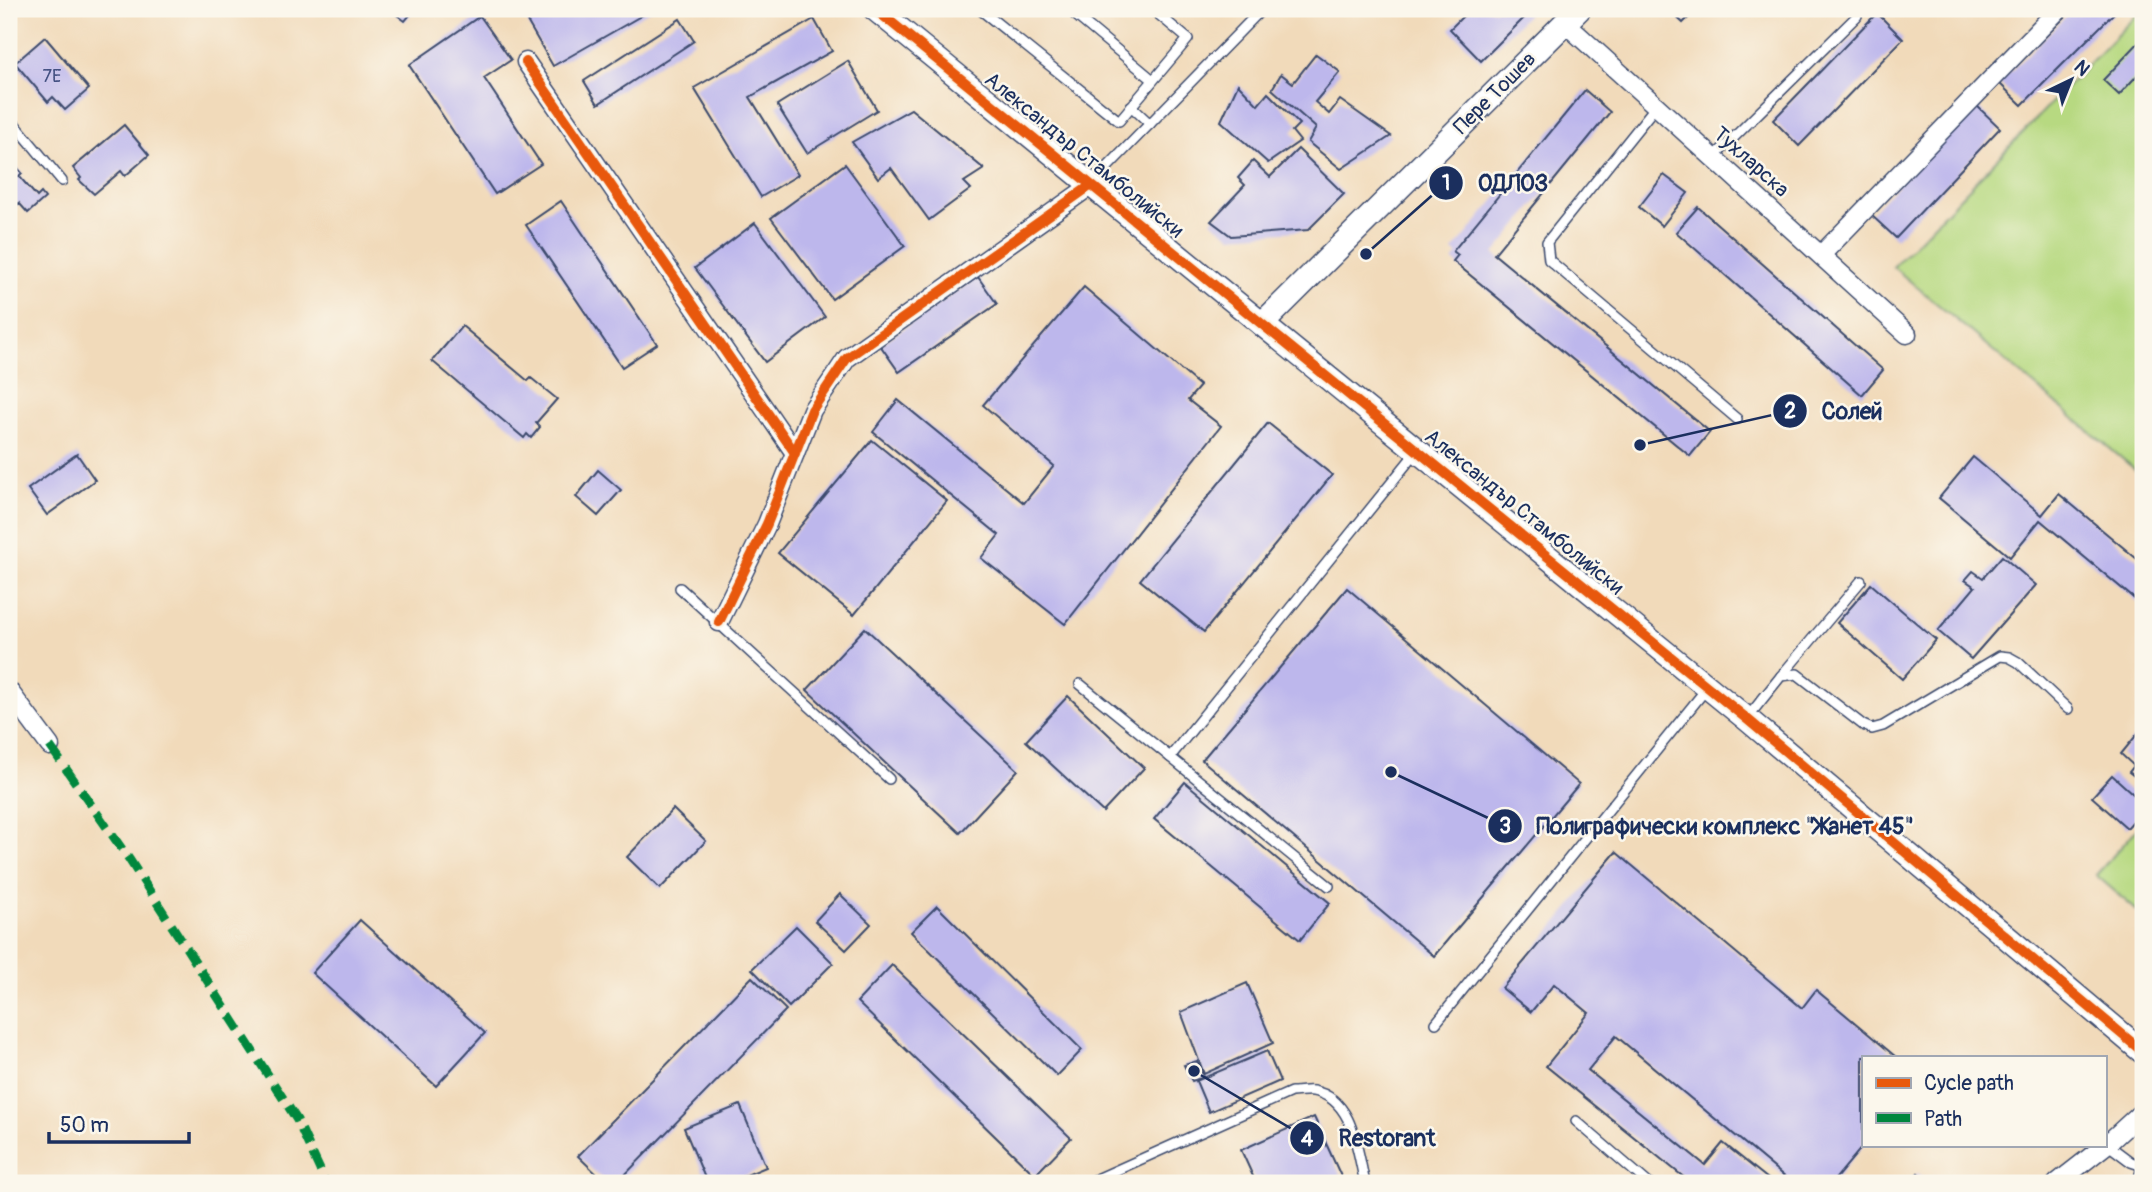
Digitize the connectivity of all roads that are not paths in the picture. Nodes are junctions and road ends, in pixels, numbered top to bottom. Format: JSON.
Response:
{"nodes":[{"id":1,"x":875,"y":9,"type":"edge"},
{"id":2,"x":983,"y":9,"type":"edge"},
{"id":3,"x":1068,"y":9,"type":"edge"},
{"id":4,"x":1152,"y":9,"type":"edge"},
{"id":5,"x":1262,"y":9,"type":"edge"},
{"id":6,"x":1319,"y":9,"type":"edge"},
{"id":7,"x":1327,"y":9,"type":"edge"},
{"id":8,"x":2059,"y":9,"type":"edge"},
{"id":9,"x":1572,"y":16,"type":"edge"},
{"id":10,"x":1857,"y":16,"type":"dead end"},
{"id":11,"x":526,"y":62,"type":"dead end"},
{"id":12,"x":1153,"y":80,"type":"junction"},
{"id":13,"x":1131,"y":106,"type":"junction"},
{"id":14,"x":1656,"y":106,"type":"junction"},
{"id":15,"x":9,"y":117,"type":"edge"},
{"id":16,"x":1150,"y":124,"type":"junction"},
{"id":17,"x":1713,"y":158,"type":"junction"},
{"id":18,"x":62,"y":181,"type":"dead end"},
{"id":19,"x":1090,"y":186,"type":"junction"},
{"id":20,"x":1821,"y":255,"type":"junction"},
{"id":21,"x":1262,"y":324,"type":"junction"},
{"id":22,"x":1907,"y":334,"type":"dead end"},
{"id":23,"x":1737,"y":419,"type":"dead end"},
{"id":24,"x":1417,"y":451,"type":"junction"},
{"id":25,"x":795,"y":453,"type":"junction"},
{"id":26,"x":1861,"y":581,"type":"dead end"},
{"id":27,"x":680,"y":588,"type":"dead end"},
{"id":28,"x":719,"y":622,"type":"junction"},
{"id":29,"x":1781,"y":676,"type":"junction"},
{"id":30,"x":1080,"y":684,"type":"dead end"},
{"id":31,"x":1708,"y":687,"type":"junction"},
{"id":32,"x":9,"y":691,"type":"edge"},
{"id":33,"x":2068,"y":709,"type":"dead end"},
{"id":34,"x":1747,"y":719,"type":"junction"},
{"id":35,"x":50,"y":746,"type":"dead end"},
{"id":36,"x":1170,"y":757,"type":"junction"},
{"id":37,"x":889,"y":779,"type":"dead end"},
{"id":38,"x":1329,"y":886,"type":"dead end"},
{"id":39,"x":1436,"y":1023,"type":"dead end"},
{"id":40,"x":2143,"y":1052,"type":"edge"},
{"id":41,"x":2143,"y":1111,"type":"edge"},
{"id":42,"x":1576,"y":1121,"type":"dead end"},
{"id":43,"x":2107,"y":1144,"type":"joint"},
{"id":44,"x":2105,"y":1146,"type":"edge"},
{"id":45,"x":2142,"y":1166,"type":"edge"},
{"id":46,"x":2062,"y":1182,"type":"edge"},
{"id":47,"x":1088,"y":1183,"type":"edge"},
{"id":48,"x":1365,"y":1183,"type":"edge"},
{"id":49,"x":1648,"y":1183,"type":"edge"},
{"id":50,"x":2138,"y":1183,"type":"edge"}],
"edges":[{"from":1,"to":19,"type":"street","name":"Александър Стамболийски"},
{"from":2,"to":13,"type":"lane"},
{"from":3,"to":12,"type":"lane"},
{"from":4,"to":12,"type":"lane"},
{"from":5,"to":16,"type":"lane"},
{"from":6,"to":7,"type":"lane"},
{"from":8,"to":20,"type":"street"},
{"from":9,"to":14,"type":"street","name":"Тухларска"},
{"from":9,"to":21,"type":"street","name":"Пере Тошев"},
{"from":10,"to":17,"type":"lane"},
{"from":11,"to":25,"type":"street"},
{"from":12,"to":13,"type":"lane"},
{"from":13,"to":16,"type":"lane"},
{"from":14,"to":17,"type":"street","name":"Тухларска"},
{"from":14,"to":23,"type":"lane"},
{"from":15,"to":18,"type":"lane"},
{"from":16,"to":19,"type":"lane"},
{"from":17,"to":20,"type":"street","name":"Тухларска"},
{"from":19,"to":21,"type":"street","name":"Александър Стамболийски"},
{"from":19,"to":25,"type":"street"},
{"from":20,"to":22,"type":"street","name":"Тухларска"},
{"from":21,"to":24,"type":"street","name":"Александър Стамболийски"},
{"from":24,"to":31,"type":"street","name":"Александър Стамболийски"},
{"from":24,"to":36,"type":"lane"},
{"from":25,"to":28,"type":"street"},
{"from":26,"to":29,"type":"lane"},
{"from":27,"to":28,"type":"lane"},
{"from":28,"to":37,"type":"lane"},
{"from":29,"to":33,"type":"lane"},
{"from":29,"to":34,"type":"lane"},
{"from":30,"to":36,"type":"lane"},
{"from":31,"to":34,"type":"street","name":"Александър Стамболийски"},
{"from":31,"to":39,"type":"lane"},
{"from":32,"to":35,"type":"street"},
{"from":34,"to":40,"type":"street","name":"Александър Стамболийски"},
{"from":36,"to":38,"type":"lane"},
{"from":41,"to":43,"type":"street"},
{"from":42,"to":49,"type":"lane"},
{"from":43,"to":45,"type":"lane"},
{"from":44,"to":46,"type":"street"},
{"from":45,"to":50,"type":"lane"},
{"from":47,"to":48,"type":"lane"}]}
